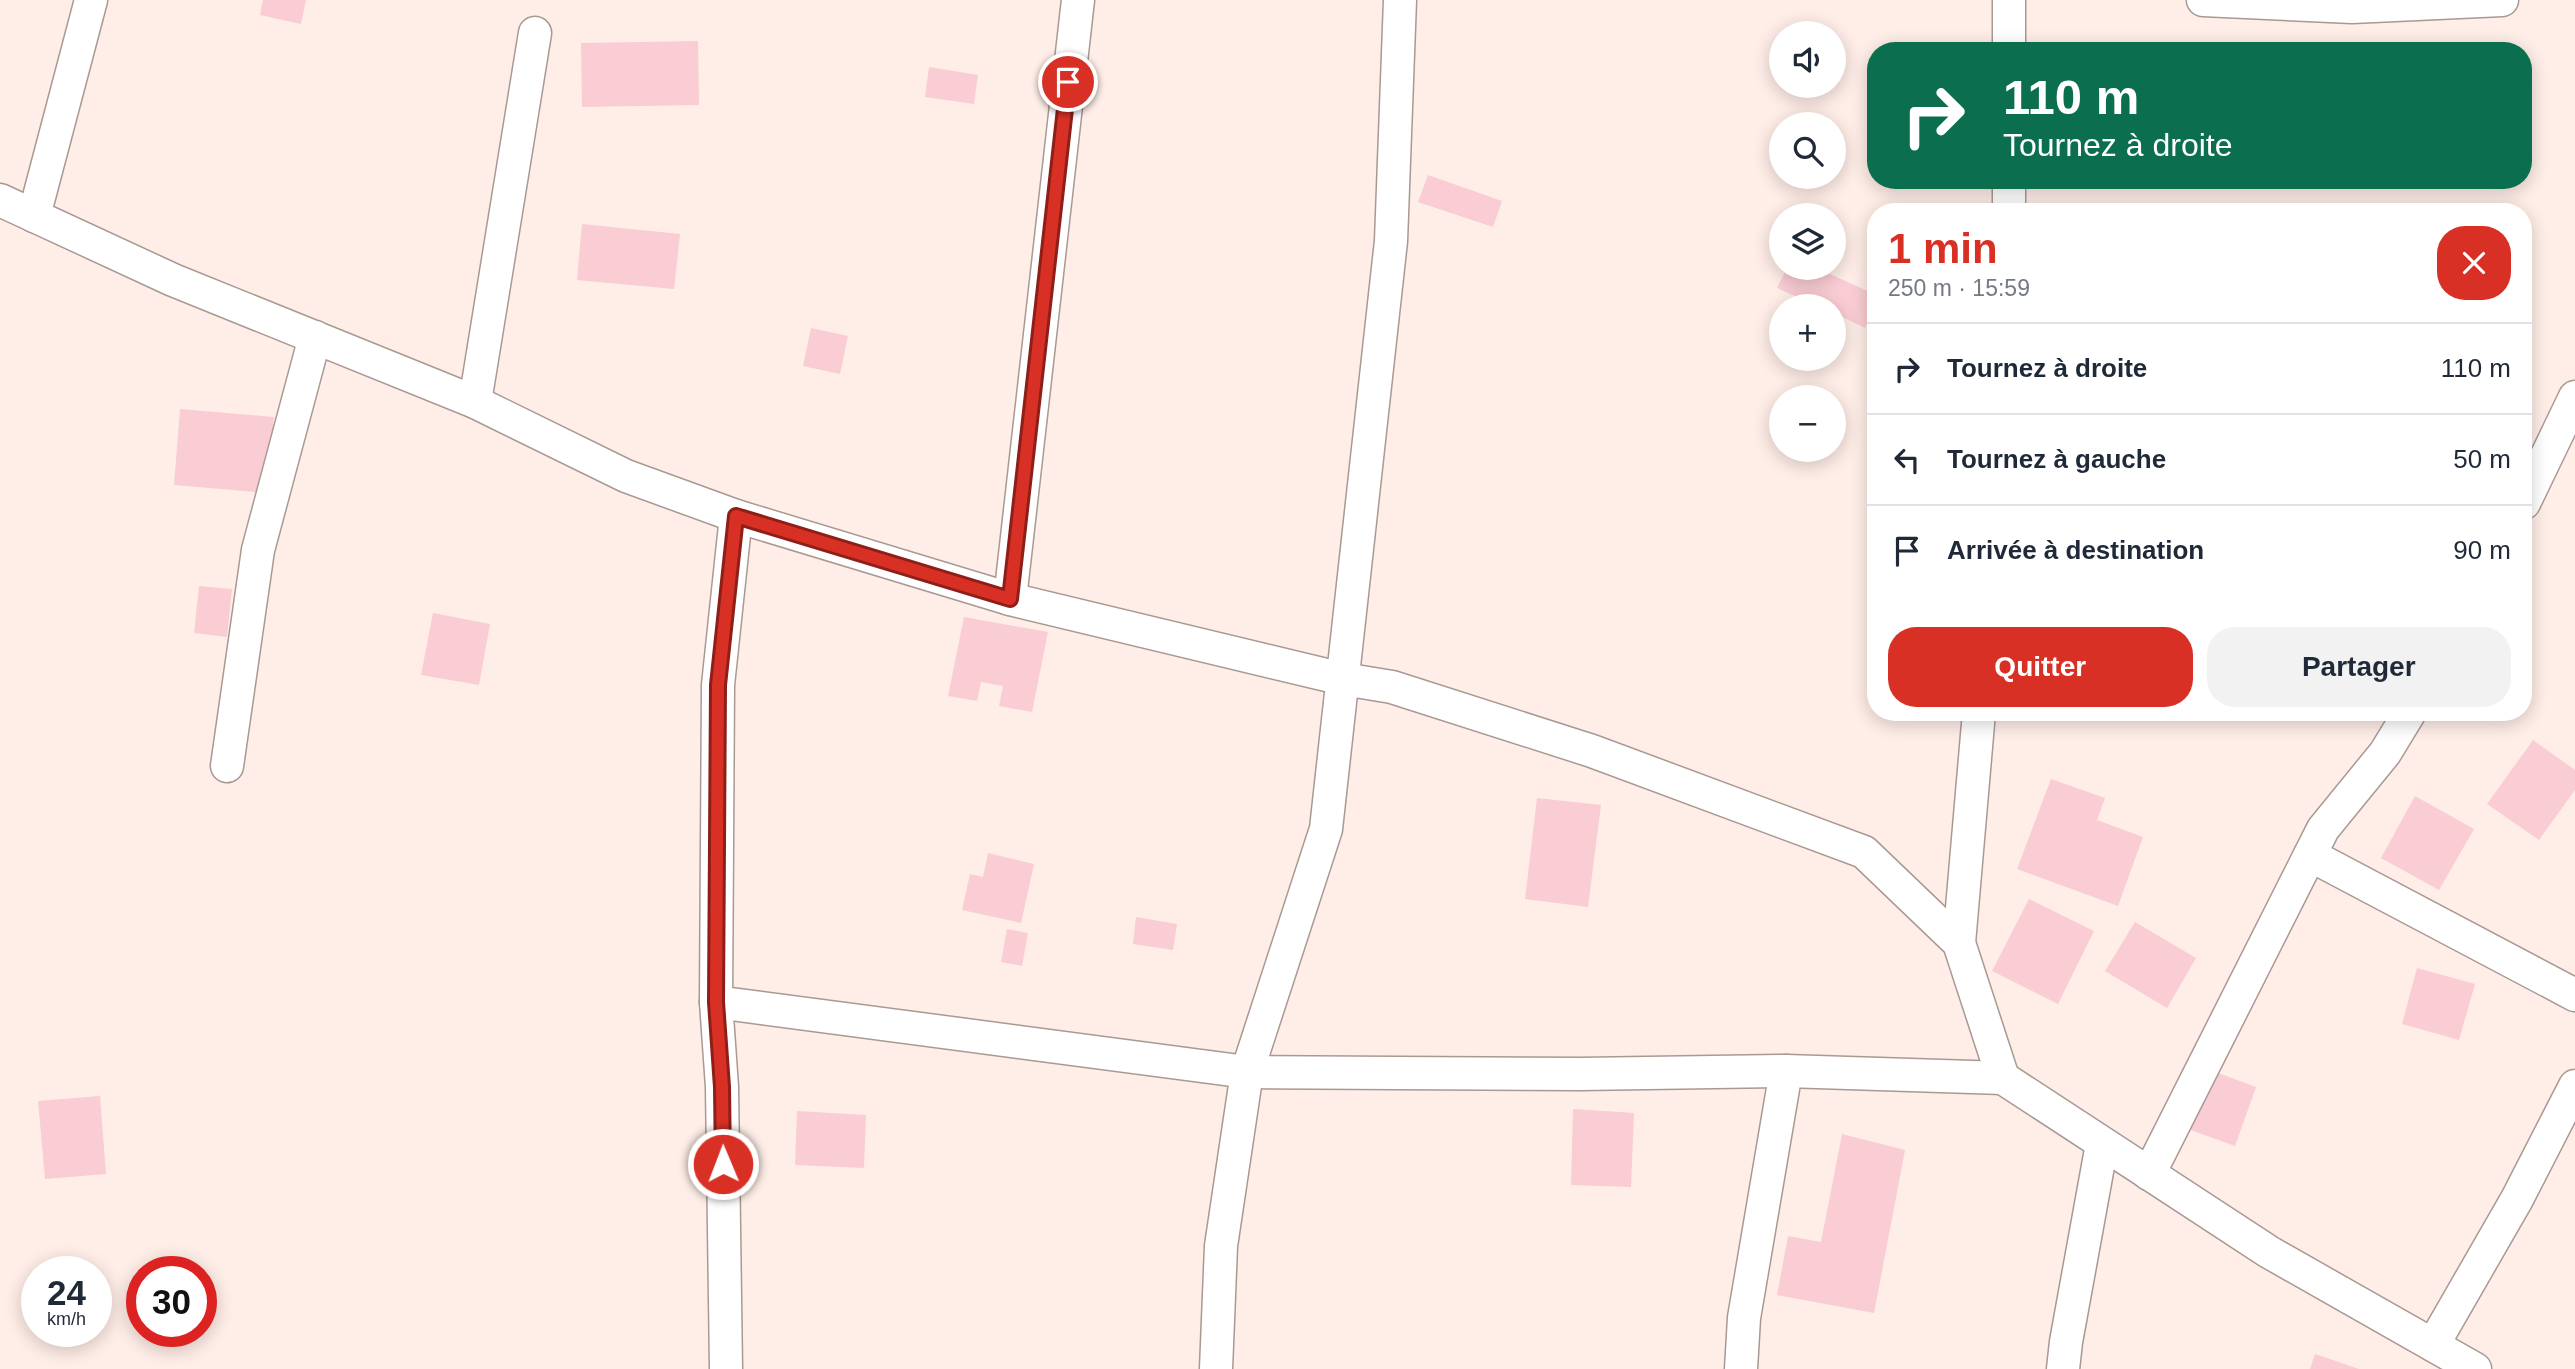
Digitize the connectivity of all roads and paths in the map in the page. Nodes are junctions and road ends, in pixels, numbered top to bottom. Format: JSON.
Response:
{"nodes":[{"id":1,"x":91,"y":0,"type":"edge"},
{"id":2,"x":1077,"y":0,"type":"edge"},
{"id":3,"x":1400,"y":0,"type":"edge"},
{"id":4,"x":2009,"y":0,"type":"edge"},
{"id":5,"x":2203,"y":0,"type":"edge"},
{"id":6,"x":2502,"y":0,"type":"edge"},
{"id":7,"x":535,"y":33,"type":"dead end"},
{"id":8,"x":2009,"y":42,"type":"edge"},
{"id":9,"x":0,"y":200,"type":"edge"},
{"id":10,"x":34,"y":216,"type":"junction"},
{"id":11,"x":315,"y":337,"type":"junction"},
{"id":12,"x":2575,"y":397,"type":"edge"},
{"id":13,"x":475,"y":402,"type":"junction"},
{"id":14,"x":2532,"y":486,"type":"edge"},
{"id":15,"x":736,"y":516,"type":"junction"},
{"id":16,"x":1010,"y":599,"type":"junction"},
{"id":17,"x":1343,"y":679,"type":"junction"},
{"id":18,"x":1978,"y":721,"type":"edge"},
{"id":19,"x":2405,"y":721,"type":"edge"},
{"id":20,"x":227,"y":766,"type":"dead end"},
{"id":21,"x":2310,"y":855,"type":"junction"},
{"id":22,"x":1959,"y":943,"type":"junction"},
{"id":23,"x":2575,"y":995,"type":"edge"},
{"id":24,"x":716,"y":1002,"type":"junction"},
{"id":25,"x":1786,"y":1071,"type":"junction"},
{"id":26,"x":1247,"y":1072,"type":"junction"},
{"id":27,"x":2003,"y":1078,"type":"junction"},
{"id":28,"x":2575,"y":1086,"type":"edge"},
{"id":29,"x":2102,"y":1144,"type":"junction"},
{"id":30,"x":2149,"y":1174,"type":"junction"},
{"id":31,"x":2433,"y":1345,"type":"junction"},
{"id":32,"x":726,"y":1369,"type":"edge"},
{"id":33,"x":1216,"y":1369,"type":"edge"},
{"id":34,"x":1741,"y":1369,"type":"edge"},
{"id":35,"x":2063,"y":1369,"type":"edge"},
{"id":36,"x":2474,"y":1369,"type":"edge"}],
"edges":[{"from":1,"to":10,"type":"street"},
{"from":2,"to":16,"type":"street"},
{"from":3,"to":17,"type":"street"},
{"from":4,"to":8,"type":"street"},
{"from":5,"to":6,"type":"street"},
{"from":7,"to":13,"type":"street"},
{"from":9,"to":10,"type":"street"},
{"from":10,"to":11,"type":"street"},
{"from":11,"to":13,"type":"street"},
{"from":11,"to":20,"type":"street"},
{"from":12,"to":14,"type":"street"},
{"from":13,"to":15,"type":"street"},
{"from":15,"to":16,"type":"street"},
{"from":15,"to":24,"type":"street"},
{"from":16,"to":17,"type":"street"},
{"from":17,"to":22,"type":"street"},
{"from":17,"to":26,"type":"street"},
{"from":18,"to":22,"type":"street"},
{"from":19,"to":21,"type":"street"},
{"from":21,"to":23,"type":"street"},
{"from":21,"to":30,"type":"street"},
{"from":22,"to":27,"type":"street"},
{"from":24,"to":26,"type":"street"},
{"from":24,"to":32,"type":"street"},
{"from":25,"to":26,"type":"street"},
{"from":25,"to":27,"type":"street"},
{"from":25,"to":34,"type":"street"},
{"from":26,"to":33,"type":"street"},
{"from":27,"to":29,"type":"street"},
{"from":28,"to":31,"type":"street"},
{"from":29,"to":30,"type":"street"},
{"from":29,"to":35,"type":"street"},
{"from":30,"to":31,"type":"street"},
{"from":31,"to":36,"type":"street"}]}
